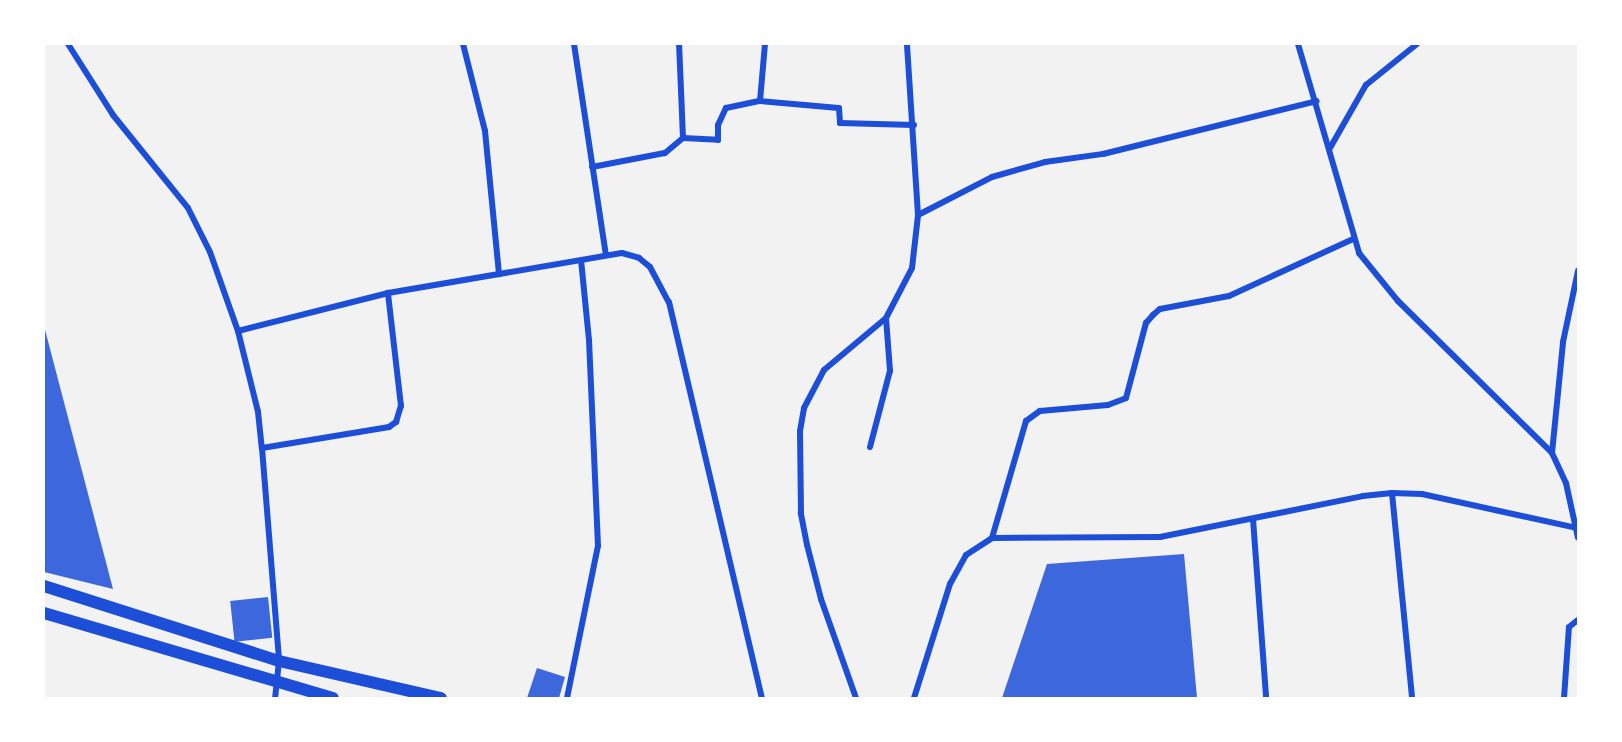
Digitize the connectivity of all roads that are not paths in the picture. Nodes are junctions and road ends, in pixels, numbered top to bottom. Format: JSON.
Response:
{"nodes":[{"id":1,"x":68,"y":44,"type":"edge"},
{"id":2,"x":463,"y":44,"type":"edge"},
{"id":3,"x":574,"y":44,"type":"edge"},
{"id":4,"x":678,"y":44,"type":"edge"},
{"id":5,"x":765,"y":44,"type":"edge"},
{"id":6,"x":907,"y":44,"type":"edge"},
{"id":7,"x":1298,"y":44,"type":"edge"},
{"id":8,"x":1417,"y":44,"type":"edge"},
{"id":9,"x":1317,"y":100,"type":"junction"},
{"id":10,"x":760,"y":101,"type":"junction"},
{"id":11,"x":914,"y":125,"type":"junction"},
{"id":12,"x":683,"y":138,"type":"junction"},
{"id":13,"x":1330,"y":148,"type":"junction"},
{"id":14,"x":592,"y":167,"type":"junction"},
{"id":15,"x":918,"y":215,"type":"junction"},
{"id":16,"x":1353,"y":239,"type":"junction"},
{"id":17,"x":606,"y":255,"type":"junction"},
{"id":18,"x":581,"y":260,"type":"junction"},
{"id":19,"x":1578,"y":271,"type":"edge"},
{"id":20,"x":499,"y":274,"type":"junction"},
{"id":21,"x":388,"y":293,"type":"junction"},
{"id":22,"x":886,"y":318,"type":"junction"},
{"id":23,"x":238,"y":332,"type":"junction"},
{"id":24,"x":870,"y":447,"type":"dead end"},
{"id":25,"x":262,"y":448,"type":"junction"},
{"id":26,"x":1552,"y":453,"type":"junction"},
{"id":27,"x":1392,"y":493,"type":"junction"},
{"id":28,"x":1575,"y":504,"type":"edge"},
{"id":29,"x":1252,"y":519,"type":"junction"},
{"id":30,"x":1576,"y":528,"type":"junction"},
{"id":31,"x":992,"y":538,"type":"junction"},
{"id":32,"x":1578,"y":538,"type":"edge"},
{"id":33,"x":44,"y":586,"type":"edge"},
{"id":34,"x":44,"y":613,"type":"edge"},
{"id":35,"x":1578,"y":620,"type":"edge"},
{"id":36,"x":279,"y":661,"type":"junction"},
{"id":37,"x":277,"y":683,"type":"junction"},
{"id":38,"x":275,"y":699,"type":"edge"},
{"id":39,"x":333,"y":699,"type":"edge"},
{"id":40,"x":441,"y":699,"type":"edge"},
{"id":41,"x":567,"y":699,"type":"edge"},
{"id":42,"x":762,"y":699,"type":"edge"},
{"id":43,"x":856,"y":699,"type":"edge"},
{"id":44,"x":914,"y":699,"type":"edge"},
{"id":45,"x":1266,"y":699,"type":"edge"},
{"id":46,"x":1412,"y":699,"type":"edge"},
{"id":47,"x":1564,"y":699,"type":"edge"}],
"edges":[{"from":1,"to":23,"type":"street"},
{"from":2,"to":20,"type":"street"},
{"from":3,"to":14,"type":"street"},
{"from":4,"to":12,"type":"street"},
{"from":5,"to":10,"type":"street"},
{"from":6,"to":11,"type":"street"},
{"from":7,"to":9,"type":"street"},
{"from":8,"to":13,"type":"street"},
{"from":9,"to":13,"type":"street"},
{"from":9,"to":15,"type":"street"},
{"from":10,"to":11,"type":"street"},
{"from":10,"to":12,"type":"street"},
{"from":11,"to":15,"type":"street"},
{"from":12,"to":14,"type":"street"},
{"from":13,"to":16,"type":"street"},
{"from":14,"to":17,"type":"street"},
{"from":15,"to":22,"type":"street"},
{"from":16,"to":26,"type":"street"},
{"from":16,"to":31,"type":"street"},
{"from":17,"to":18,"type":"street"},
{"from":17,"to":42,"type":"street"},
{"from":18,"to":20,"type":"street"},
{"from":18,"to":41,"type":"street"},
{"from":19,"to":26,"type":"street"},
{"from":20,"to":21,"type":"street"},
{"from":21,"to":23,"type":"street"},
{"from":21,"to":25,"type":"street"},
{"from":22,"to":24,"type":"street"},
{"from":22,"to":43,"type":"street"},
{"from":23,"to":25,"type":"street"},
{"from":25,"to":36,"type":"street"},
{"from":26,"to":28,"type":"street"},
{"from":27,"to":29,"type":"street"},
{"from":27,"to":30,"type":"street"},
{"from":27,"to":46,"type":"street"},
{"from":28,"to":30,"type":"street"},
{"from":29,"to":31,"type":"street"},
{"from":29,"to":45,"type":"street"},
{"from":30,"to":32,"type":"street"},
{"from":31,"to":44,"type":"street"},
{"from":33,"to":36,"type":"main road"},
{"from":34,"to":37,"type":"main road"},
{"from":35,"to":47,"type":"street"},
{"from":36,"to":37,"type":"street"},
{"from":36,"to":40,"type":"main road"},
{"from":37,"to":38,"type":"street"},
{"from":37,"to":39,"type":"main road"}]}
